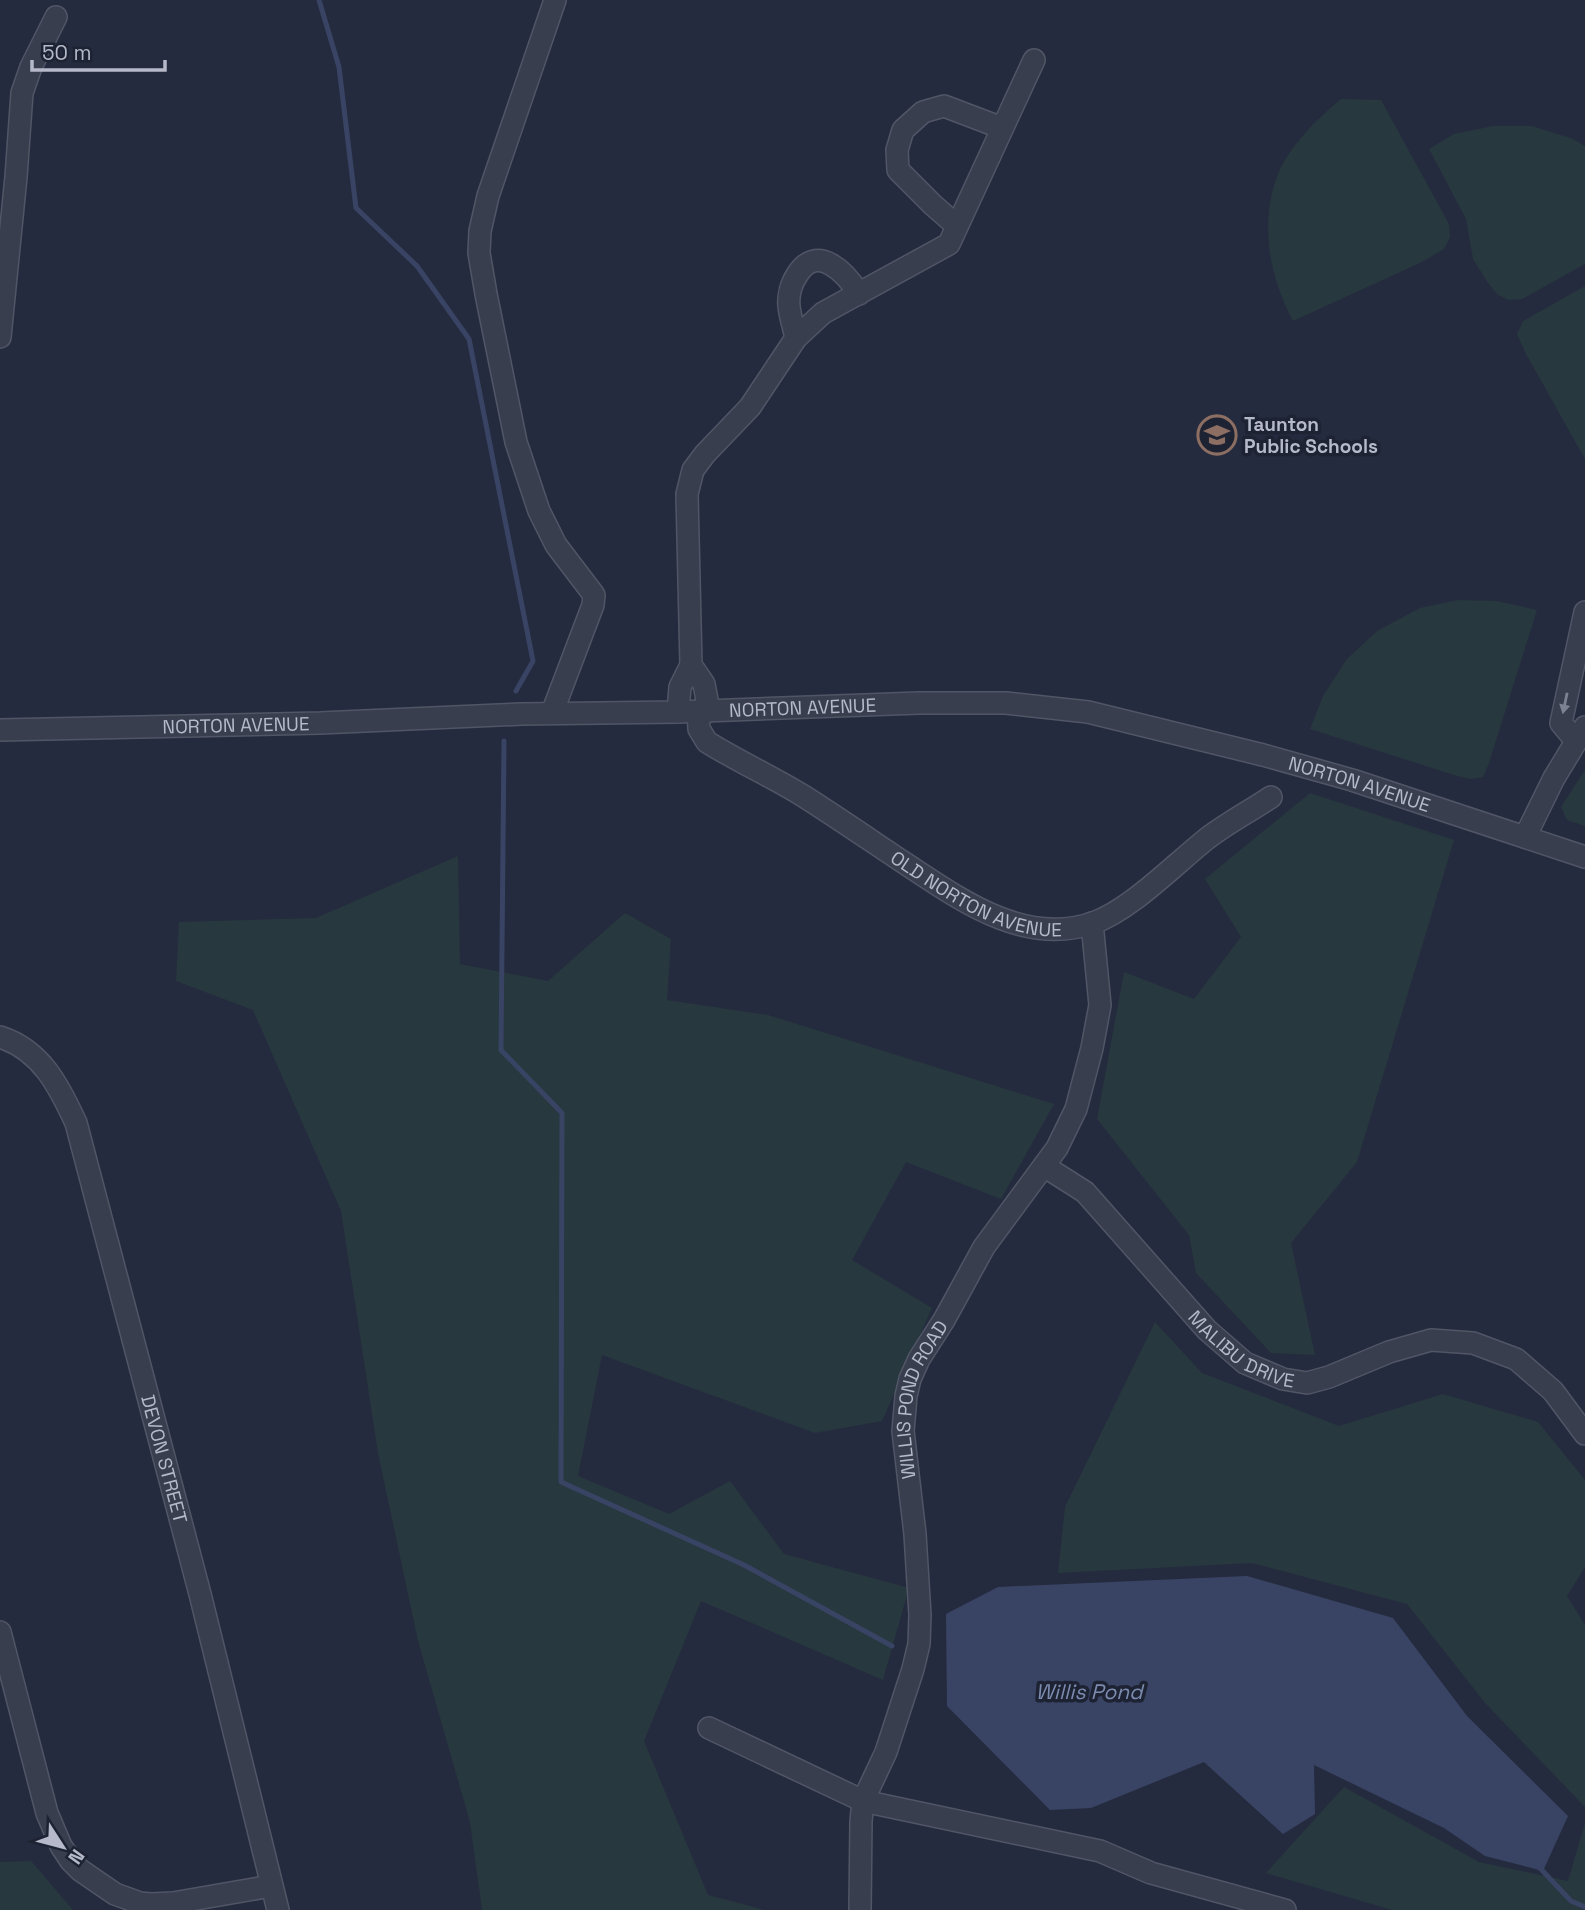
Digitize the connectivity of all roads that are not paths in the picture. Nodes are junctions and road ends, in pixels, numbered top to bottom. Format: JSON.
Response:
{"nodes":[{"id":1,"x":555,"y":0,"type":"edge"},
{"id":2,"x":56,"y":17,"type":"dead end"},
{"id":3,"x":1034,"y":60,"type":"dead end"},
{"id":4,"x":1002,"y":128,"type":"junction"},
{"id":5,"x":957,"y":226,"type":"junction"},
{"id":6,"x":859,"y":294,"type":"junction"},
{"id":7,"x":0,"y":337,"type":"edge"},
{"id":8,"x":796,"y":338,"type":"junction"},
{"id":9,"x":1585,"y":612,"type":"edge"},
{"id":10,"x":691,"y":665,"type":"junction"},
{"id":11,"x":695,"y":711,"type":"junction"},
{"id":12,"x":552,"y":713,"type":"junction"},
{"id":13,"x":0,"y":730,"type":"edge"},
{"id":14,"x":1580,"y":734,"type":"edge"},
{"id":15,"x":1271,"y":797,"type":"dead end"},
{"id":16,"x":1525,"y":837,"type":"junction"},
{"id":17,"x":1585,"y":856,"type":"edge"},
{"id":18,"x":1092,"y":923,"type":"junction"},
{"id":19,"x":0,"y":1037,"type":"edge"},
{"id":20,"x":1044,"y":1166,"type":"junction"},
{"id":21,"x":1585,"y":1434,"type":"edge"},
{"id":22,"x":0,"y":1632,"type":"edge"},
{"id":23,"x":709,"y":1728,"type":"dead end"},
{"id":24,"x":863,"y":1801,"type":"junction"},
{"id":25,"x":271,"y":1886,"type":"junction"},
{"id":26,"x":278,"y":1910,"type":"edge"},
{"id":27,"x":860,"y":1910,"type":"edge"},
{"id":28,"x":1284,"y":1910,"type":"edge"}],
"edges":[{"from":1,"to":12,"type":"street"},
{"from":2,"to":7,"type":"street"},
{"from":3,"to":4,"type":"street"},
{"from":4,"to":5,"type":"street"},
{"from":4,"to":5,"type":"street"},
{"from":5,"to":6,"type":"street"},
{"from":6,"to":8,"type":"street"},
{"from":6,"to":8,"type":"street"},
{"from":8,"to":10,"type":"street"},
{"from":9,"to":14,"type":"street","one_way":true},
{"from":10,"to":11,"type":"street","name":"OLD NORTON AVENUE"},
{"from":10,"to":11,"type":"street"},
{"from":11,"to":12,"type":"street","name":"NORTON AVENUE"},
{"from":11,"to":16,"type":"street","name":"NORTON AVENUE"},
{"from":11,"to":18,"type":"street","name":"OLD NORTON AVENUE"},
{"from":12,"to":13,"type":"street","name":"NORTON AVENUE"},
{"from":14,"to":16,"type":"street"},
{"from":15,"to":18,"type":"street","name":"OLD NORTON AVENUE"},
{"from":16,"to":17,"type":"street","name":"NORTON AVENUE"},
{"from":18,"to":20,"type":"street","name":"WILLIS POND ROAD"},
{"from":19,"to":25,"type":"street","name":"DEVON STREET"},
{"from":20,"to":21,"type":"street","name":"MALIBU DRIVE"},
{"from":20,"to":24,"type":"street","name":"WILLIS POND ROAD"},
{"from":22,"to":25,"type":"street"},
{"from":23,"to":24,"type":"street"},
{"from":24,"to":27,"type":"street","name":"WILLIS POND ROAD"},
{"from":24,"to":28,"type":"street"},
{"from":25,"to":26,"type":"street","name":"DEVON STREET"}]}
